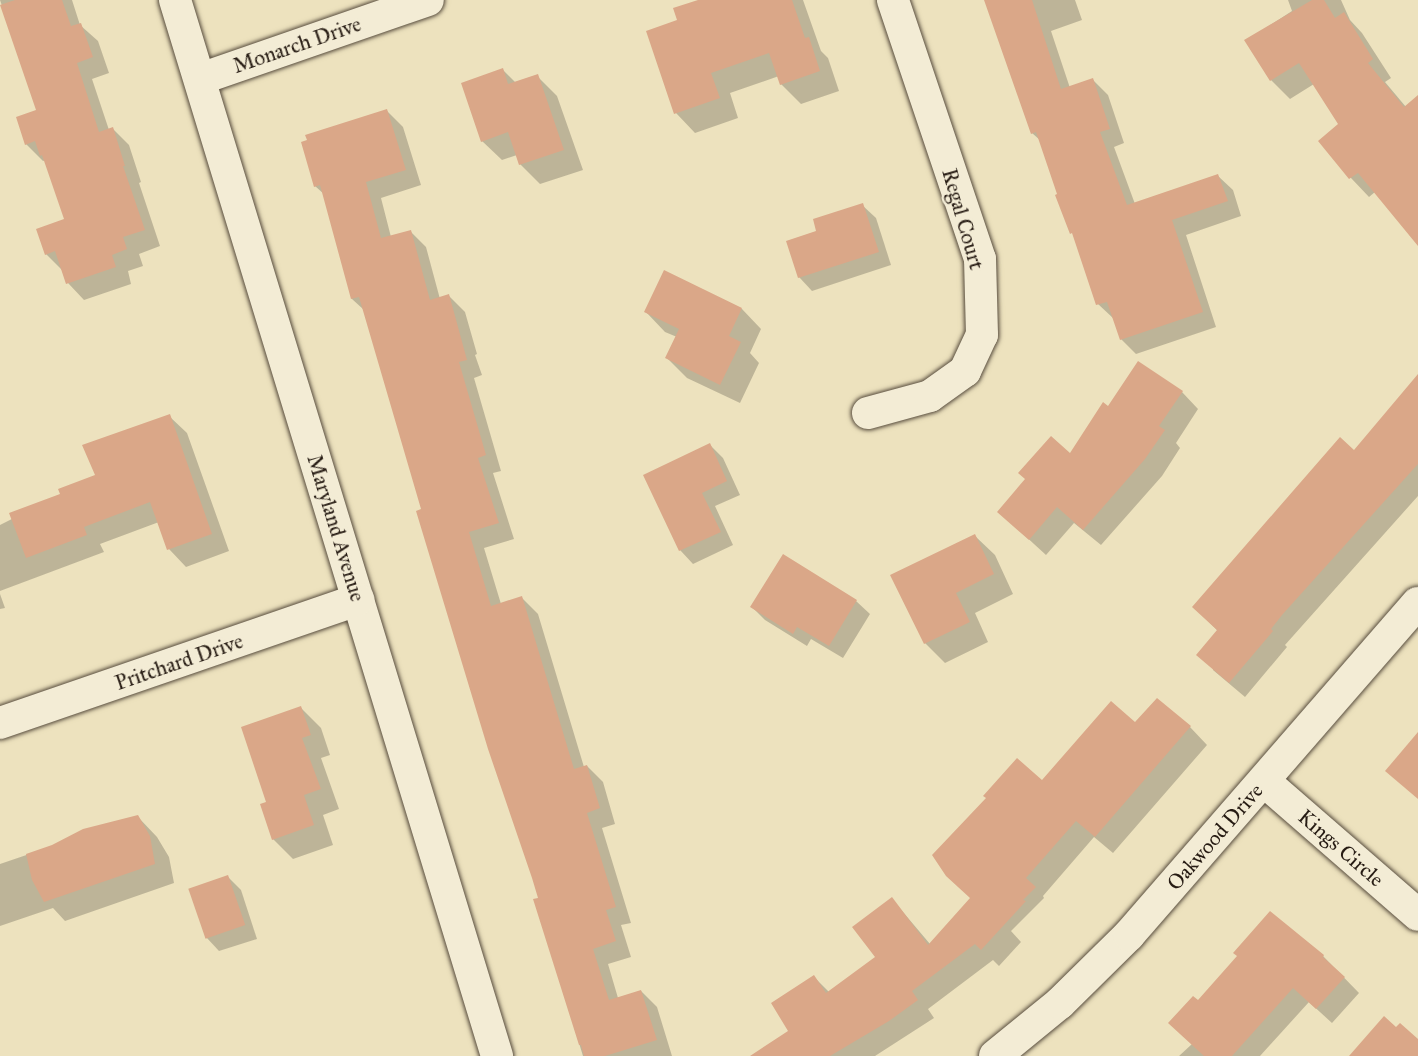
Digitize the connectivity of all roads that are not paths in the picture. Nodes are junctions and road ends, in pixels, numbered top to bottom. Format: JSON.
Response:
{"nodes":[{"id":1,"x":176,"y":0,"type":"edge"},
{"id":2,"x":428,"y":0,"type":"edge"},
{"id":3,"x":893,"y":0,"type":"edge"},
{"id":4,"x":200,"y":79,"type":"junction"},
{"id":5,"x":868,"y":412,"type":"dead end"},
{"id":6,"x":358,"y":600,"type":"junction"},
{"id":7,"x":1418,"y":603,"type":"edge"},
{"id":8,"x":0,"y":723,"type":"edge"},
{"id":9,"x":1264,"y":781,"type":"junction"},
{"id":10,"x":1418,"y":915,"type":"edge"},
{"id":11,"x":497,"y":1056,"type":"edge"},
{"id":12,"x":995,"y":1056,"type":"edge"}],
"edges":[{"from":1,"to":4,"type":"street","name":"Maryland Avenue"},
{"from":2,"to":4,"type":"street","name":"Monarch Drive"},
{"from":3,"to":5,"type":"street","name":"Regal Court"},
{"from":4,"to":6,"type":"street","name":"Maryland Avenue"},
{"from":6,"to":8,"type":"street","name":"Pritchard Drive"},
{"from":6,"to":11,"type":"street","name":"Maryland Avenue"},
{"from":7,"to":9,"type":"street","name":"Oakwood Drive"},
{"from":9,"to":10,"type":"street","name":"Kings Circle"},
{"from":9,"to":12,"type":"street","name":"Oakwood Drive"}]}
